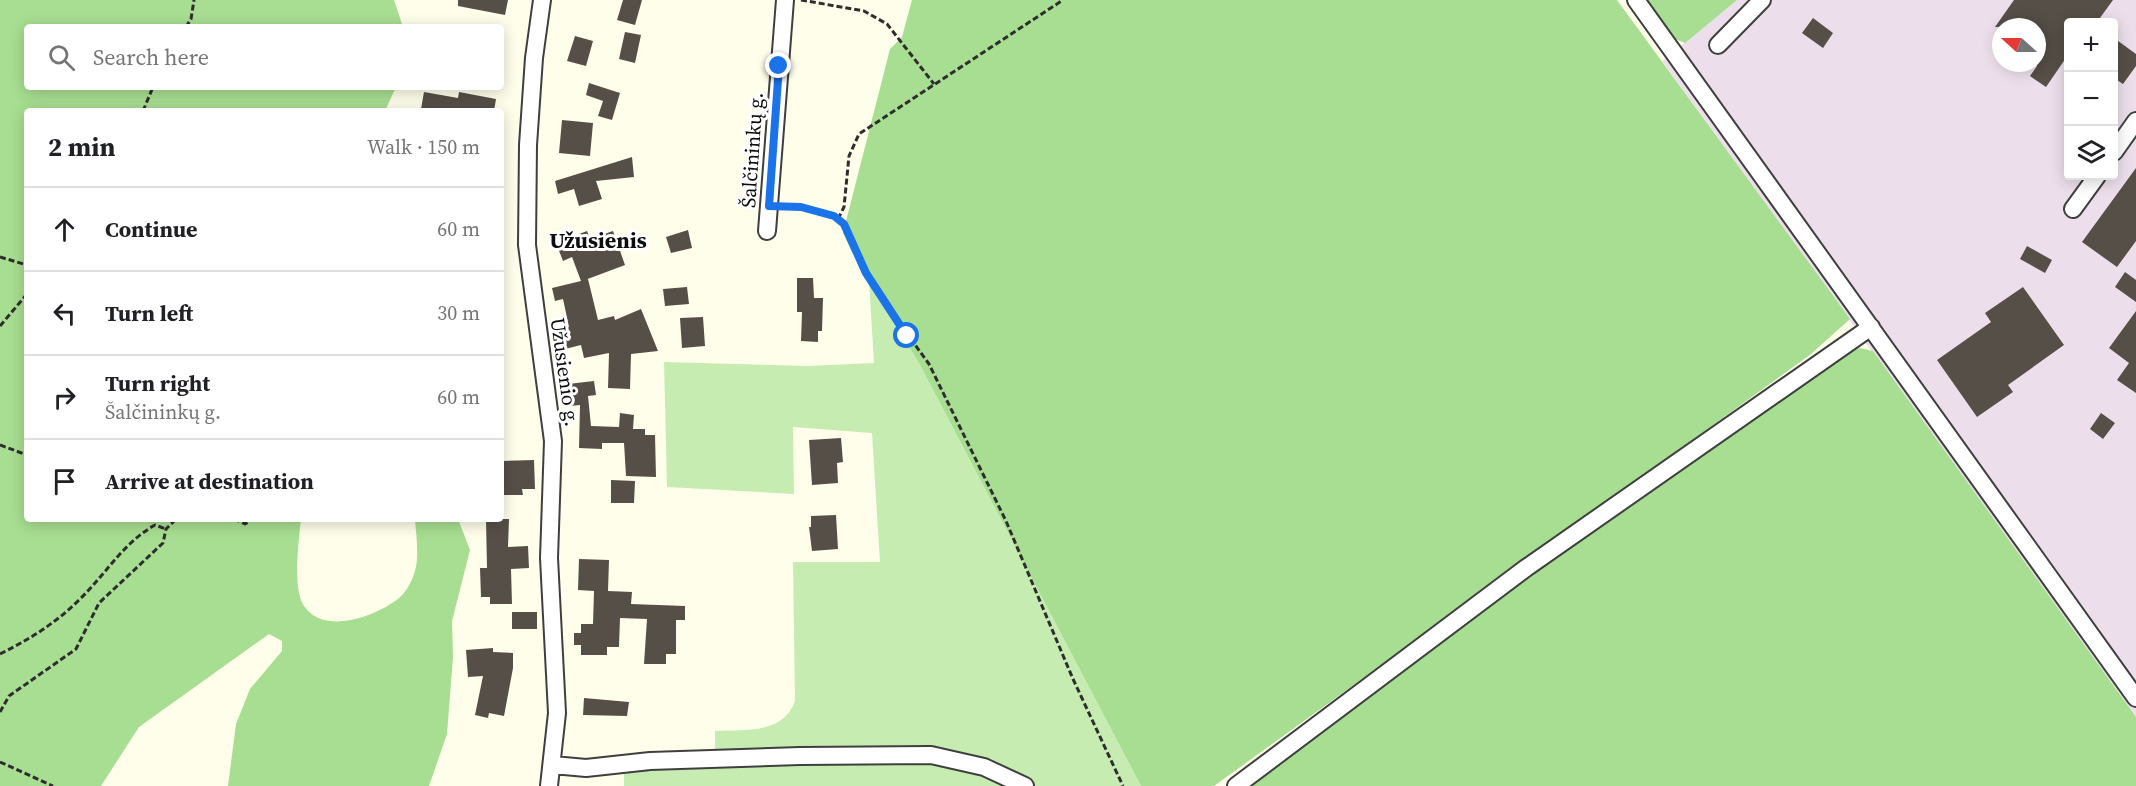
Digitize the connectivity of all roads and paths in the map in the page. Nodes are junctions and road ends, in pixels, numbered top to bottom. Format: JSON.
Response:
{"nodes":[{"id":1,"x":194,"y":0,"type":"edge"},
{"id":2,"x":542,"y":0,"type":"edge"},
{"id":3,"x":785,"y":0,"type":"edge"},
{"id":4,"x":801,"y":0,"type":"edge"},
{"id":5,"x":1063,"y":0,"type":"edge"},
{"id":6,"x":1636,"y":0,"type":"edge"},
{"id":7,"x":1762,"y":0,"type":"edge"},
{"id":8,"x":188,"y":24,"type":"edge"},
{"id":9,"x":1718,"y":45,"type":"dead end"},
{"id":10,"x":934,"y":84,"type":"junction"},
{"id":11,"x":152,"y":90,"type":"edge"},
{"id":12,"x":144,"y":108,"type":"edge"},
{"id":13,"x":2136,"y":121,"type":"edge"},
{"id":14,"x":2118,"y":146,"type":"edge"},
{"id":15,"x":2094,"y":180,"type":"edge"},
{"id":16,"x":769,"y":206,"type":"junction"},
{"id":17,"x":2073,"y":209,"type":"dead end"},
{"id":18,"x":838,"y":219,"type":"junction"},
{"id":19,"x":767,"y":231,"type":"dead end"},
{"id":20,"x":0,"y":256,"type":"edge"},
{"id":21,"x":24,"y":264,"type":"edge"},
{"id":22,"x":24,"y":298,"type":"edge"},
{"id":23,"x":0,"y":326,"type":"edge"},
{"id":24,"x":1870,"y":327,"type":"junction"},
{"id":25,"x":0,"y":445,"type":"edge"},
{"id":26,"x":24,"y":453,"type":"edge"},
{"id":27,"x":173,"y":522,"type":"edge"},
{"id":28,"x":166,"y":529,"type":"junction"},
{"id":29,"x":0,"y":654,"type":"edge"},
{"id":30,"x":2136,"y":698,"type":"edge"},
{"id":31,"x":0,"y":712,"type":"edge"},
{"id":32,"x":0,"y":762,"type":"edge"},
{"id":33,"x":553,"y":765,"type":"junction"},
{"id":34,"x":53,"y":786,"type":"edge"},
{"id":35,"x":549,"y":786,"type":"edge"},
{"id":36,"x":1025,"y":786,"type":"edge"},
{"id":37,"x":1123,"y":786,"type":"edge"},
{"id":38,"x":1236,"y":786,"type":"edge"}],
"edges":[{"from":1,"to":8,"type":"path"},
{"from":2,"to":33,"type":"street","name":"Užusienio g."},
{"from":3,"to":16,"type":"street","name":"Šalčininkų g."},
{"from":4,"to":10,"type":"path"},
{"from":5,"to":10,"type":"path"},
{"from":6,"to":24,"type":"street"},
{"from":7,"to":9,"type":"street"},
{"from":10,"to":18,"type":"path"},
{"from":11,"to":12,"type":"path"},
{"from":13,"to":14,"type":"street"},
{"from":15,"to":17,"type":"street"},
{"from":16,"to":18,"type":"path"},
{"from":16,"to":19,"type":"street","name":"Šalčininkų g."},
{"from":18,"to":37,"type":"path"},
{"from":20,"to":21,"type":"path"},
{"from":22,"to":23,"type":"path"},
{"from":24,"to":30,"type":"street"},
{"from":24,"to":38,"type":"street"},
{"from":25,"to":26,"type":"path"},
{"from":27,"to":28,"type":"path"},
{"from":28,"to":29,"type":"path"},
{"from":28,"to":31,"type":"path"},
{"from":32,"to":34,"type":"path"},
{"from":33,"to":35,"type":"street","name":"Užusienio g."},
{"from":33,"to":36,"type":"street"}]}
